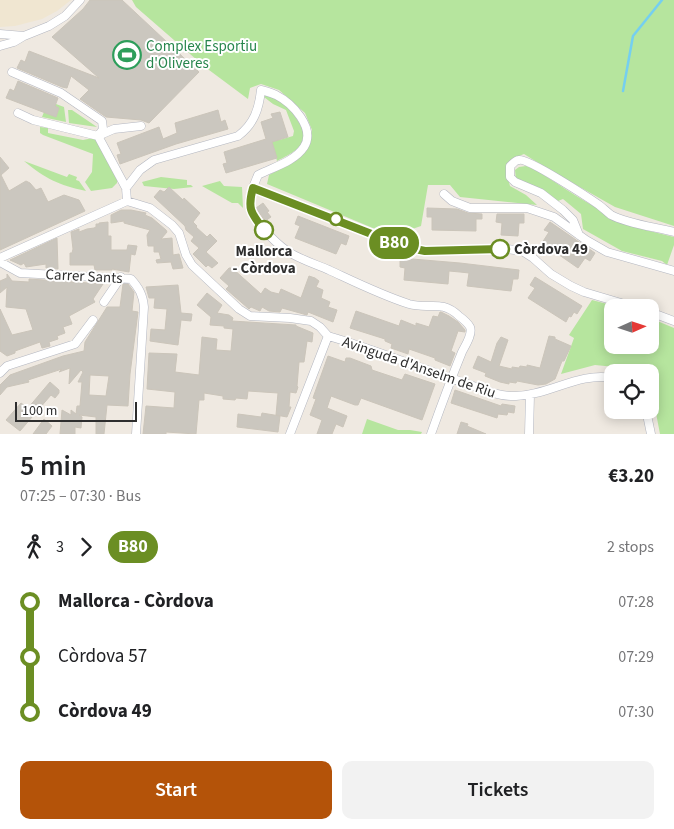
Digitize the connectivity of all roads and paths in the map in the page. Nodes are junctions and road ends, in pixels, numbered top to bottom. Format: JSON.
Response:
{"nodes":[{"id":1,"x":80,"y":0,"type":"edge"},
{"id":2,"x":0,"y":34,"type":"edge"},
{"id":3,"x":24,"y":36,"type":"junction"},
{"id":4,"x":0,"y":46,"type":"edge"},
{"id":5,"x":12,"y":72,"type":"dead end"},
{"id":6,"x":18,"y":113,"type":"dead end"},
{"id":7,"x":140,"y":126,"type":"dead end"},
{"id":8,"x":98,"y":136,"type":"junction"},
{"id":9,"x":126,"y":188,"type":"junction"},
{"id":10,"x":253,"y":188,"type":"junction"},
{"id":11,"x":444,"y":194,"type":"dead end"},
{"id":12,"x":126,"y":201,"type":"junction"},
{"id":13,"x":674,"y":232,"type":"edge"},
{"id":14,"x":579,"y":234,"type":"junction"},
{"id":15,"x":0,"y":258,"type":"edge"},
{"id":16,"x":0,"y":262,"type":"edge"},
{"id":17,"x":674,"y":271,"type":"edge"},
{"id":18,"x":121,"y":277,"type":"junction"},
{"id":19,"x":608,"y":299,"type":"edge"},
{"id":20,"x":104,"y":302,"type":"dead end"},
{"id":21,"x":659,"y":315,"type":"edge"},
{"id":22,"x":93,"y":320,"type":"dead end"},
{"id":23,"x":674,"y":321,"type":"edge"},
{"id":24,"x":328,"y":336,"type":"junction"},
{"id":25,"x":4,"y":364,"type":"edge"},
{"id":26,"x":0,"y":374,"type":"edge"},
{"id":27,"x":604,"y":377,"type":"edge"},
{"id":28,"x":450,"y":379,"type":"junction"},
{"id":29,"x":530,"y":395,"type":"junction"},
{"id":30,"x":648,"y":419,"type":"edge"},
{"id":31,"x":136,"y":434,"type":"edge"},
{"id":32,"x":290,"y":434,"type":"edge"},
{"id":33,"x":431,"y":434,"type":"edge"},
{"id":34,"x":529,"y":434,"type":"edge"},
{"id":35,"x":651,"y":434,"type":"edge"}],
"edges":[{"from":1,"to":3,"type":"street"},
{"from":2,"to":3,"type":"street"},
{"from":3,"to":4,"type":"street"},
{"from":5,"to":8,"type":"street"},
{"from":6,"to":8,"type":"street"},
{"from":7,"to":8,"type":"street"},
{"from":8,"to":9,"type":"street"},
{"from":9,"to":10,"type":"street"},
{"from":9,"to":12,"type":"street"},
{"from":10,"to":19,"type":"street"},
{"from":10,"to":28,"type":"street"},
{"from":11,"to":14,"type":"street"},
{"from":12,"to":15,"type":"street"},
{"from":12,"to":24,"type":"street"},
{"from":13,"to":14,"type":"street"},
{"from":14,"to":17,"type":"street"},
{"from":16,"to":18,"type":"street","name":"Carrer Sants"},
{"from":18,"to":20,"type":"street"},
{"from":18,"to":31,"type":"street","name":"Carrer Sants"},
{"from":21,"to":23,"type":"street"},
{"from":22,"to":25,"type":"street"},
{"from":24,"to":28,"type":"street","name":"Avinguda d'Anselm de Riu"},
{"from":24,"to":32,"type":"street","name":"Avinguda d'Anselm de Riu"},
{"from":25,"to":26,"type":"street"},
{"from":27,"to":29,"type":"street","name":"Avinguda d'Anselm de Riu"},
{"from":28,"to":29,"type":"street","name":"Avinguda d'Anselm de Riu"},
{"from":28,"to":33,"type":"street"},
{"from":29,"to":34,"type":"street"},
{"from":30,"to":35,"type":"street"}]}
